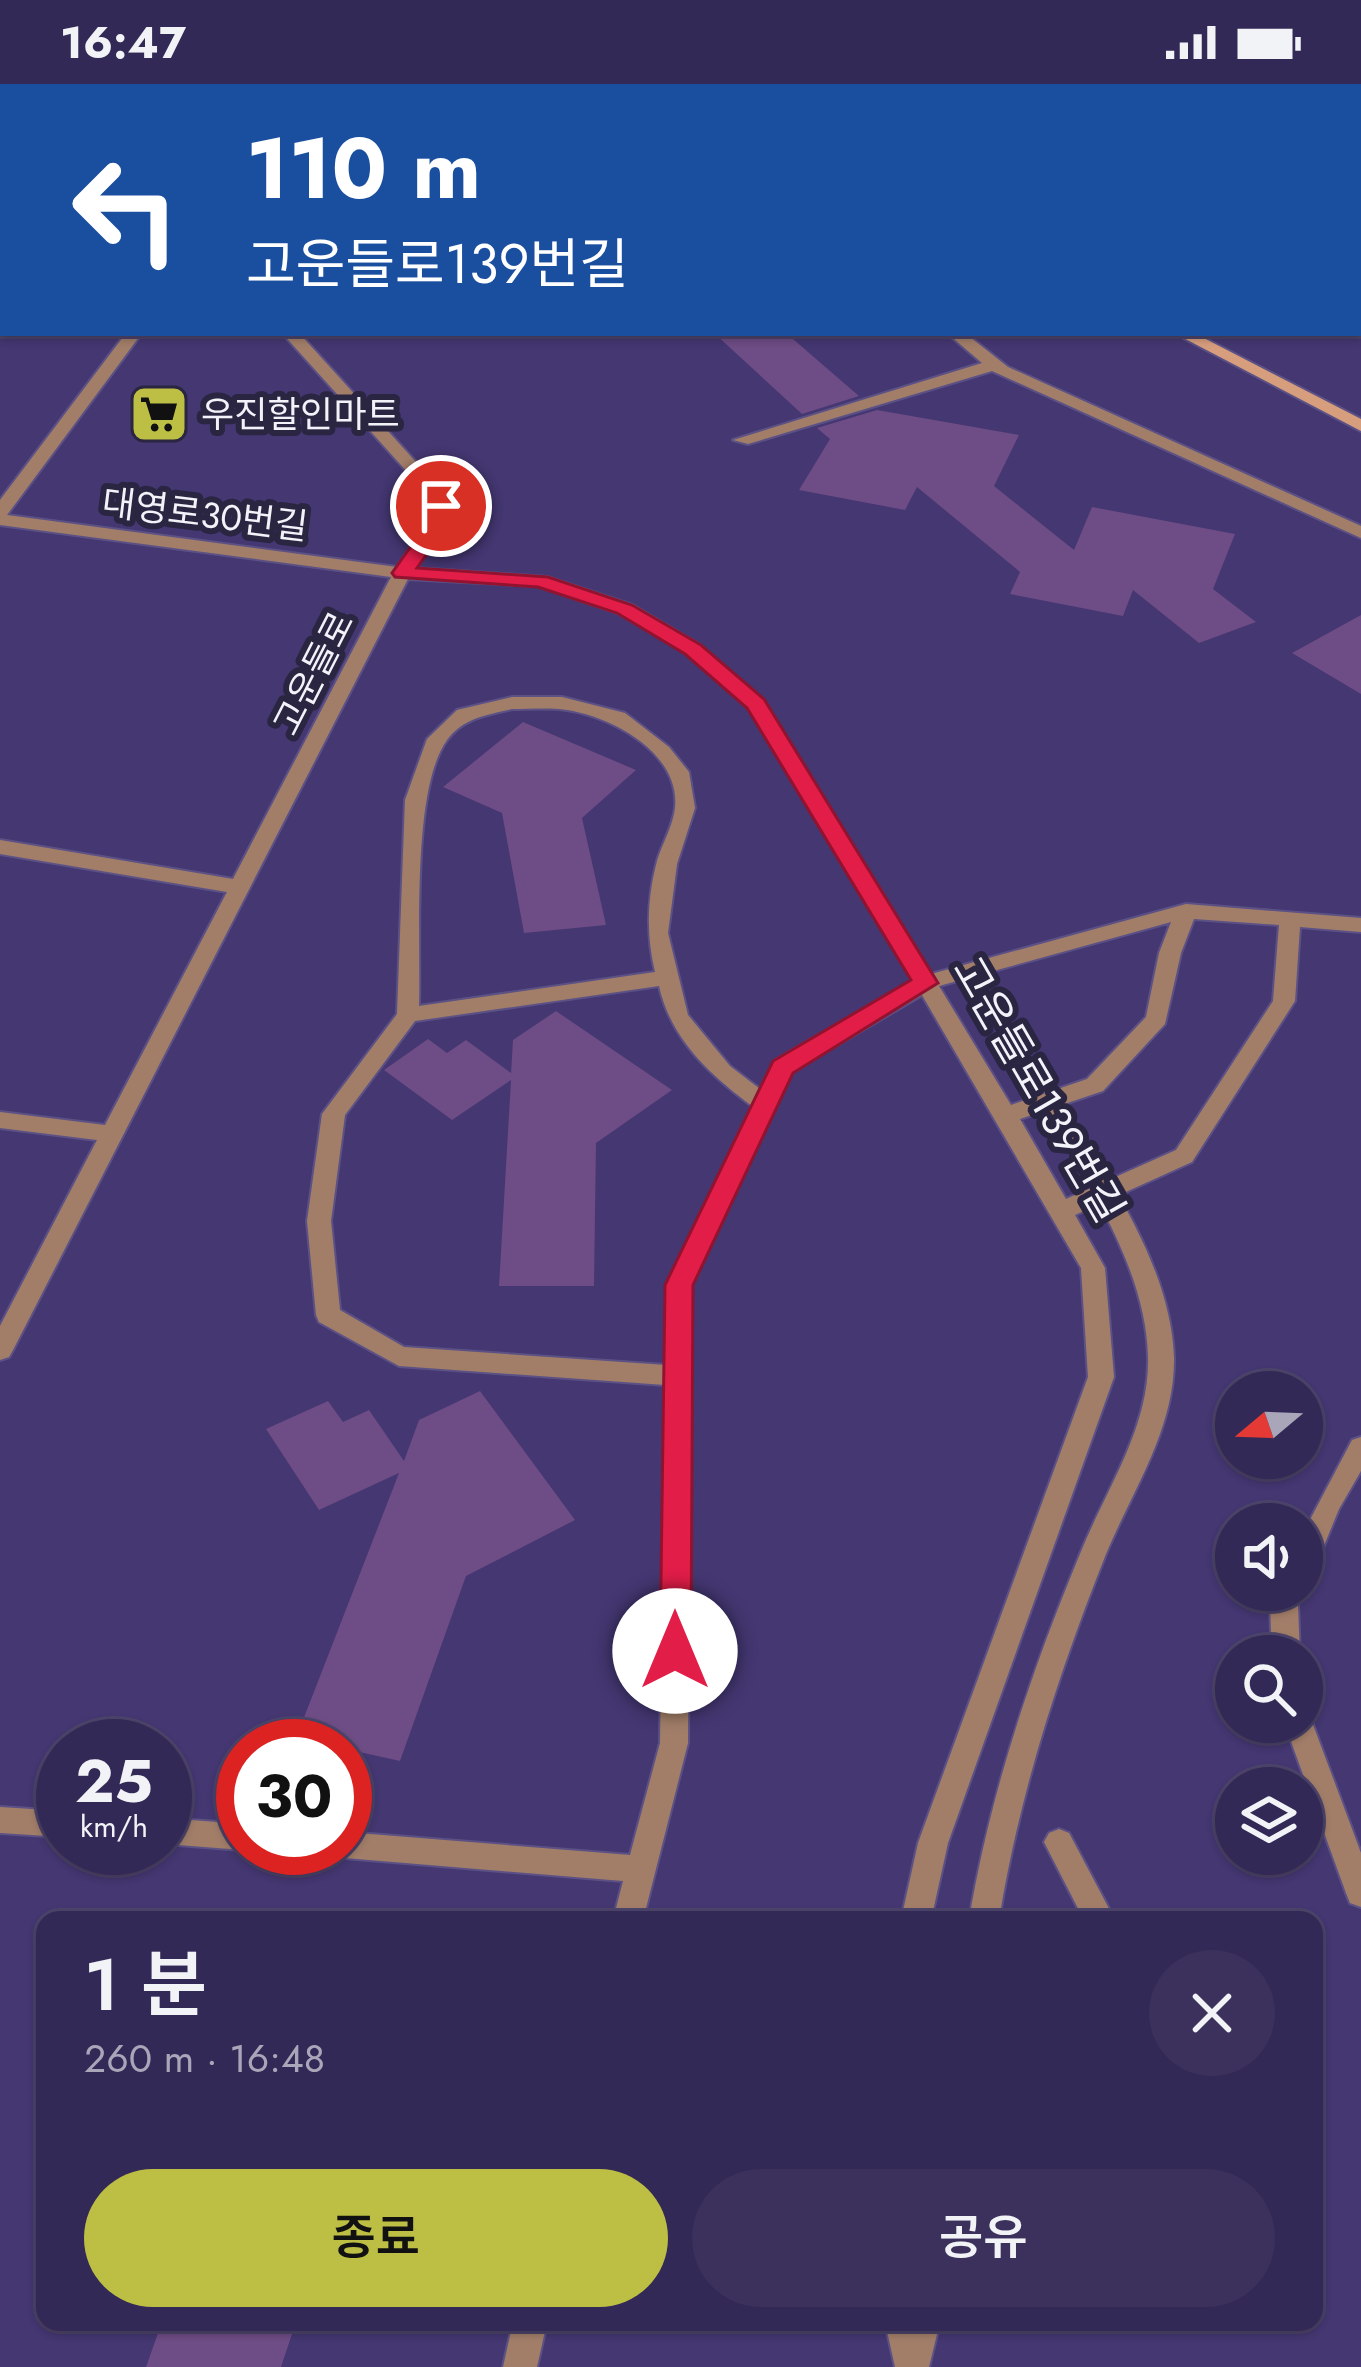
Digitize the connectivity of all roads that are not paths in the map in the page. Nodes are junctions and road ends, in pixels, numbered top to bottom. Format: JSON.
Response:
{"nodes":[{"id":1,"x":132,"y":336,"type":"edge"},
{"id":2,"x":301,"y":336,"type":"edge"},
{"id":3,"x":959,"y":336,"type":"edge"},
{"id":4,"x":1188,"y":336,"type":"edge"},
{"id":5,"x":994,"y":364,"type":"junction"},
{"id":6,"x":1361,"y":426,"type":"edge"},
{"id":7,"x":742,"y":440,"type":"dead end"},
{"id":8,"x":0,"y":516,"type":"edge"},
{"id":9,"x":1361,"y":533,"type":"edge"},
{"id":10,"x":402,"y":573,"type":"junction"},
{"id":11,"x":0,"y":847,"type":"edge"},
{"id":12,"x":240,"y":887,"type":"junction"},
{"id":13,"x":1186,"y":910,"type":"junction"},
{"id":14,"x":1291,"y":919,"type":"junction"},
{"id":15,"x":1361,"y":925,"type":"edge"},
{"id":16,"x":668,"y":977,"type":"junction"},
{"id":17,"x":925,"y":983,"type":"junction"},
{"id":18,"x":408,"y":1015,"type":"junction"},
{"id":19,"x":1049,"y":1100,"type":"junction"},
{"id":20,"x":764,"y":1103,"type":"junction"},
{"id":21,"x":1006,"y":1114,"type":"junction"},
{"id":22,"x":0,"y":1120,"type":"edge"},
{"id":23,"x":111,"y":1134,"type":"junction"},
{"id":24,"x":1104,"y":1192,"type":"junction"},
{"id":25,"x":1060,"y":1212,"type":"junction"},
{"id":26,"x":0,"y":1350,"type":"edge"},
{"id":27,"x":678,"y":1376,"type":"junction"},
{"id":28,"x":1361,"y":1447,"type":"edge"},
{"id":29,"x":1323,"y":1517,"type":"edge"},
{"id":30,"x":1306,"y":1743,"type":"edge"},
{"id":31,"x":0,"y":1820,"type":"edge"},
{"id":32,"x":36,"y":1822,"type":"edge"},
{"id":33,"x":1059,"y":1842,"type":"dead end"},
{"id":34,"x":372,"y":1847,"type":"edge"},
{"id":35,"x":642,"y":1869,"type":"junction"},
{"id":36,"x":1361,"y":1893,"type":"edge"},
{"id":37,"x":630,"y":1911,"type":"edge"},
{"id":38,"x":918,"y":1911,"type":"edge"},
{"id":39,"x":986,"y":1911,"type":"edge"},
{"id":40,"x":1095,"y":1911,"type":"edge"},
{"id":41,"x":528,"y":2331,"type":"edge"},
{"id":42,"x":904,"y":2331,"type":"edge"},
{"id":43,"x":921,"y":2331,"type":"edge"},
{"id":44,"x":520,"y":2367,"type":"edge"},
{"id":45,"x":912,"y":2367,"type":"edge"}],
"edges":[{"from":1,"to":8,"type":"street"},
{"from":2,"to":10,"type":"street","name":"고운들로"},
{"from":3,"to":5,"type":"street"},
{"from":4,"to":6,"type":"street"},
{"from":5,"to":7,"type":"street"},
{"from":5,"to":9,"type":"street"},
{"from":8,"to":10,"type":"street","name":"대영로30번길"},
{"from":10,"to":12,"type":"street","name":"고운들로"},
{"from":10,"to":17,"type":"street","name":"고운들로139번길"},
{"from":11,"to":12,"type":"street"},
{"from":12,"to":23,"type":"street","name":"고운들로"},
{"from":13,"to":14,"type":"street"},
{"from":13,"to":17,"type":"street"},
{"from":13,"to":19,"type":"street"},
{"from":14,"to":15,"type":"street"},
{"from":14,"to":24,"type":"street"},
{"from":16,"to":18,"type":"street"},
{"from":16,"to":18,"type":"street"},
{"from":16,"to":20,"type":"street"},
{"from":17,"to":20,"type":"street"},
{"from":17,"to":21,"type":"street","name":"고운들로139번길"},
{"from":18,"to":27,"type":"street"},
{"from":19,"to":21,"type":"street"},
{"from":19,"to":24,"type":"street"},
{"from":20,"to":27,"type":"street"},
{"from":21,"to":25,"type":"street","name":"고운들로139번길"},
{"from":22,"to":23,"type":"street"},
{"from":23,"to":26,"type":"street","name":"고운들로"},
{"from":24,"to":25,"type":"street"},
{"from":24,"to":39,"type":"street"},
{"from":25,"to":38,"type":"street","name":"고운들로139번길"},
{"from":27,"to":35,"type":"street"},
{"from":28,"to":29,"type":"street"},
{"from":30,"to":36,"type":"street"},
{"from":31,"to":32,"type":"street"},
{"from":33,"to":40,"type":"street"},
{"from":34,"to":35,"type":"street"},
{"from":35,"to":37,"type":"street"},
{"from":41,"to":44,"type":"street"},
{"from":42,"to":45,"type":"street"},
{"from":43,"to":45,"type":"street"}]}
